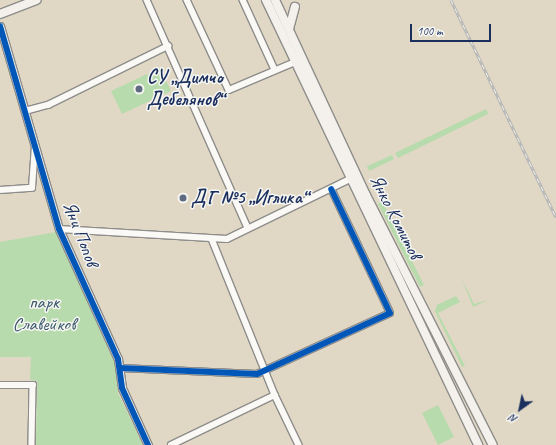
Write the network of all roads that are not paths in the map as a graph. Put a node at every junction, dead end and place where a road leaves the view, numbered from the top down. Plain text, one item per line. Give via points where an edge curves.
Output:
1 (36, 0) edge
2 (147, 0) edge
3 (187, 0) edge
4 (243, 0) edge
5 (266, 0) edge
6 (275, 0) edge
7 (295, 7) dead end
8 (0, 14) edge
9 (278, 15) junction
10 (0, 26) edge
11 (289, 30) junction
12 (3, 46) edge
13 (168, 46) junction
14 (295, 62) junction
15 (275, 70) junction
16 (26, 111) junction
17 (36, 145) junction
18 (350, 179) junction
19 (331, 189) junction
20 (0, 190) edge
21 (248, 228) junction
22 (59, 229) junction
23 (212, 239) junction
24 (120, 368) junction
25 (267, 371) junction
26 (0, 385) edge
27 (275, 395) junction
28 (32, 445) edge
29 (148, 445) edge
30 (171, 445) edge
31 (299, 445) edge
32 (478, 445) edge
33 (493, 445) edge

1 - 8 main road
2 - 13 street
3 - 15 street via 229,90
4 - 15 street
5 - 9 main road, Янко Комитов
6 - 9 main road, Янко Комитов
7 - 11 main road
9 - 11 main road, Янко Комитов
9 - 14 main road, Янко Комитов
10 - 12 street, Яни Попов
11 - 33 main road, Янко Комитов via 366,195
12 - 16 street, Яни Попов
13 - 16 street via 48,105
13 - 21 street
14 - 15 street
14 - 18 main road, Янко Комитов
16 - 17 street, Яни Попов
17 - 20 street via 32,188
17 - 22 street, Яни Попов
18 - 19 street
18 - 32 main road, Янко Комитов
19 - 21 street
19 - 25 street via 390,313
21 - 23 street via 227,239
22 - 23 street
22 - 24 street, Яни Попов
23 - 25 street
24 - 25 street via 239,374
24 - 29 street, Яни Попов via 122,388
25 - 27 street
26 - 28 street via 33,385
27 - 30 street
27 - 31 street

